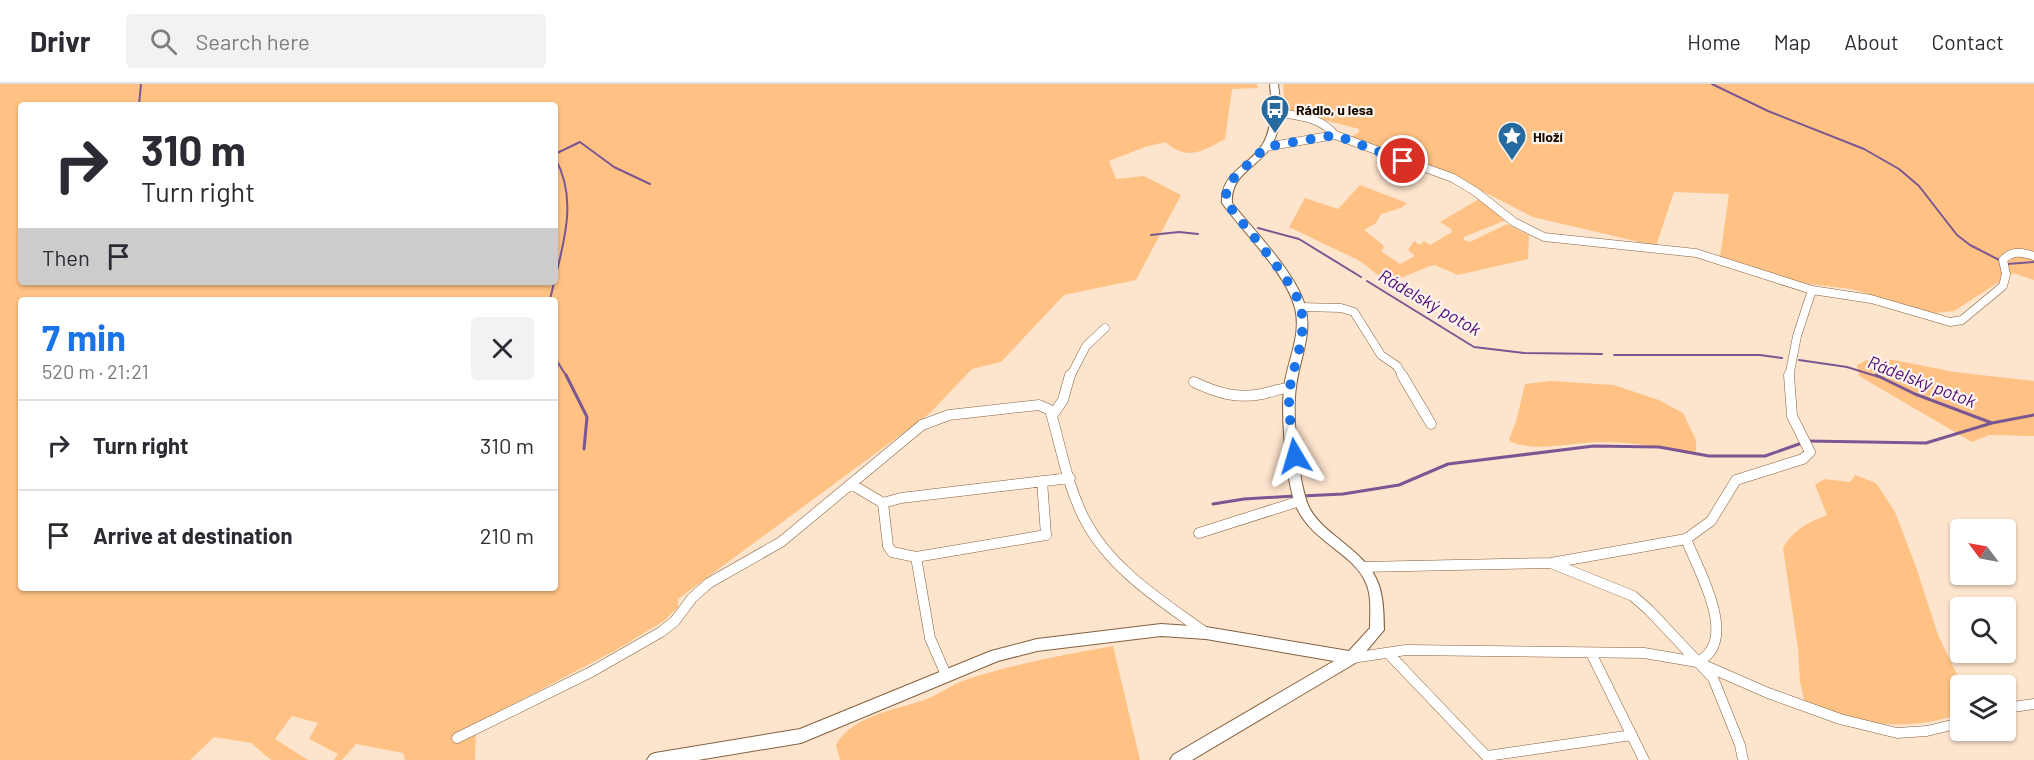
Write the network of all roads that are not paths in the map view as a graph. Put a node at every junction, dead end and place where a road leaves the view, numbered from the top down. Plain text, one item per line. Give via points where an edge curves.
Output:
1 (1274, 84) edge
2 (1274, 112) junction
3 (1335, 135) junction
4 (1266, 147) junction
5 (2034, 256) edge
6 (1812, 290) junction
7 (1300, 307) junction
8 (1105, 328) dead end
9 (1194, 382) dead end
10 (1290, 388) junction
11 (1052, 416) junction
12 (1431, 424) dead end
13 (1070, 478) junction
14 (1042, 481) junction
15 (851, 484) junction
16 (1300, 501) junction
17 (884, 503) junction
18 (1199, 533) dead end
19 (1686, 539) junction
20 (916, 557) junction
21 (1551, 563) junction
22 (1362, 567) junction
23 (1206, 633) junction
24 (1591, 652) junction
25 (1388, 653) junction
26 (1352, 658) junction
27 (1697, 663) junction
28 (946, 675) junction
29 (2034, 704) edge
30 (2016, 707) edge
31 (1950, 725) edge
32 (1632, 735) junction
33 (457, 738) dead end
34 (1488, 758) edge
35 (655, 760) edge
36 (1178, 760) edge
37 (1644, 760) edge
38 (1743, 760) edge

1 - 2 street
2 - 3 street via 1319,122
2 - 4 street
3 - 4 street
3 - 6 street via 1452,178 1514,222 1544,237 1696,253
4 - 7 street via 1234,178 1225,197 1283,276
5 - 6 street via 2015,252 2005,256 2003,286 1958,322 1871,299
6 - 19 street via 1790,362 1792,416 1810,452 1803,459 1736,480 1706,528
7 - 10 street via 1303,330
7 - 12 street via 1354,312 1381,355 1397,366
8 - 11 street via 1085,347 1060,408
9 - 10 street via 1227,398
10 - 16 street
11 - 13 street
11 - 15 street via 1050,410 1039,405 936,418 922,425
13 - 14 street
13 - 23 street via 1084,520 1104,550
14 - 17 street
14 - 20 street via 1046,535
15 - 17 street
15 - 33 street via 782,542 709,583 661,632 591,672
16 - 18 street
16 - 22 street via 1315,528
17 - 20 street via 888,546 892,552
19 - 21 street
19 - 27 street via 1718,627 1713,650
20 - 28 street via 930,638
21 - 22 street
21 - 27 street via 1633,596
22 - 26 street via 1371,579 1377,602 1377,630
23 - 26 street
23 - 28 street via 1161,630 1036,645 996,655
24 - 25 street
24 - 27 street via 1655,654
24 - 32 street
25 - 26 street
25 - 34 street
26 - 36 street
27 - 31 street via 1840,719 1897,733
27 - 38 street via 1713,678
28 - 35 street via 801,736
29 - 30 street
32 - 34 street
32 - 37 street

